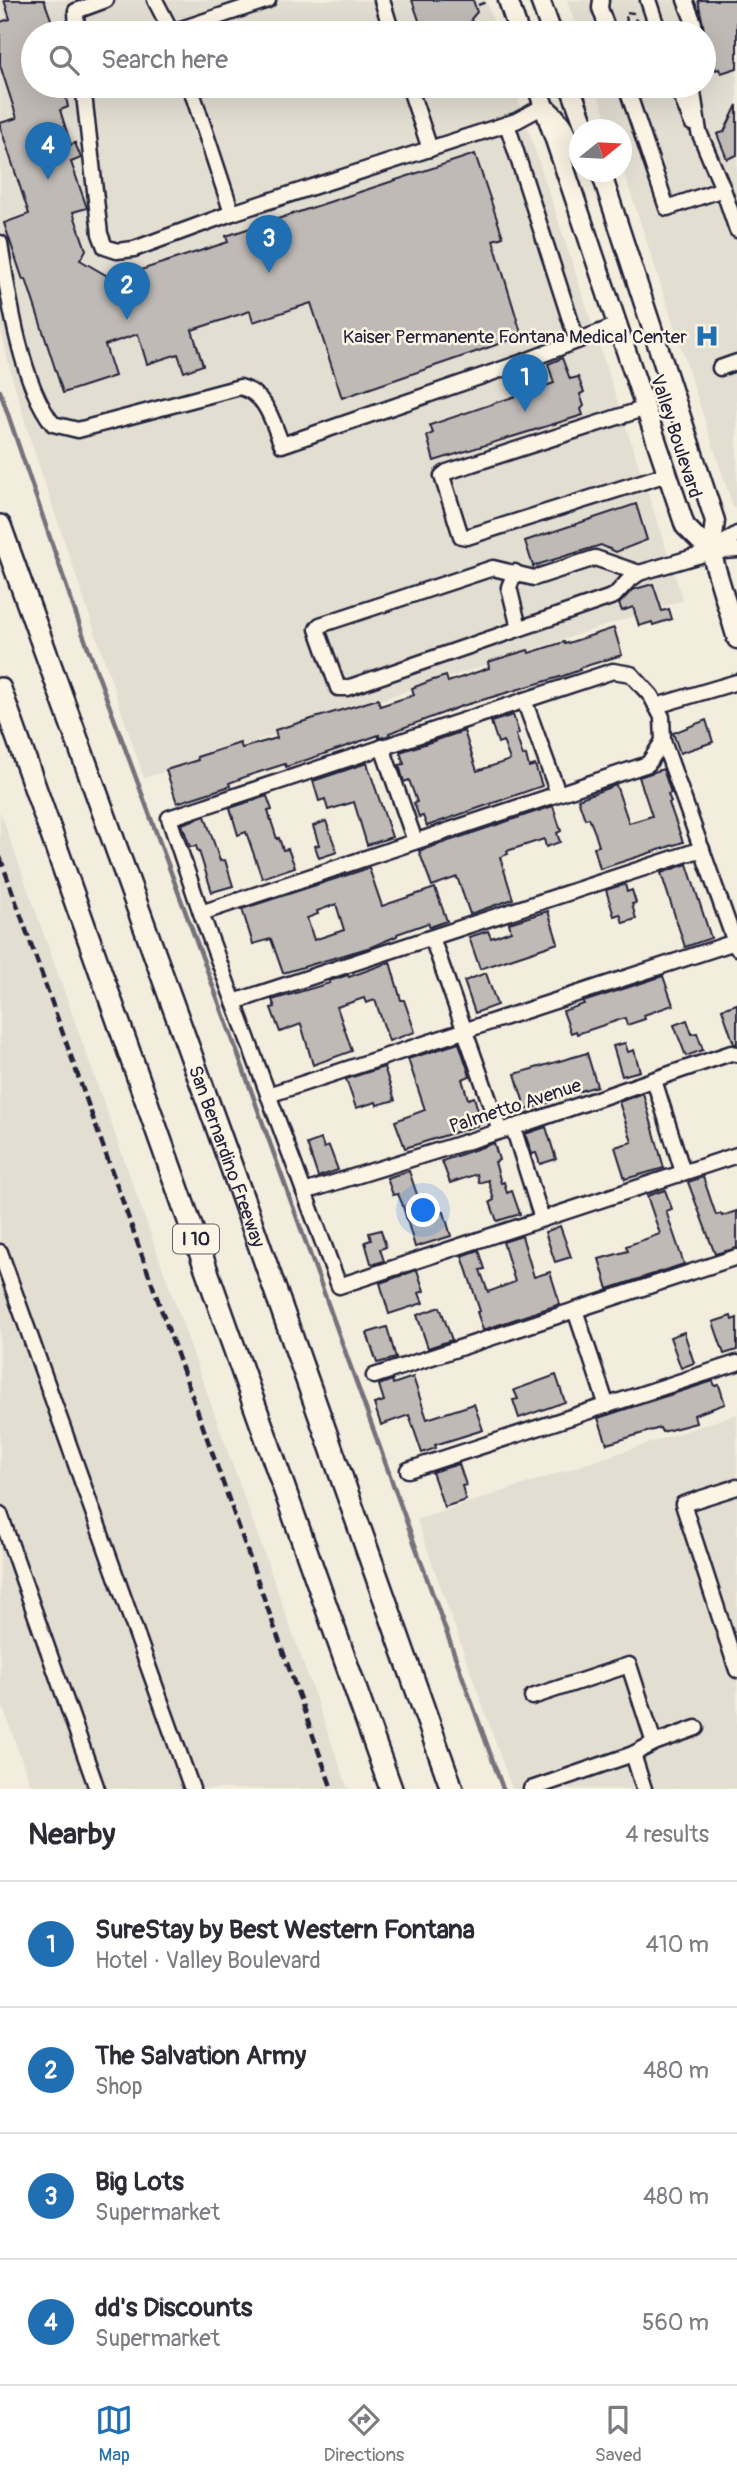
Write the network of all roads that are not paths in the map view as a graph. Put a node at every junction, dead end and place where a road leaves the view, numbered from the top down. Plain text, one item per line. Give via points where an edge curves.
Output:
1 (106, 0) edge
2 (155, 0) edge
3 (268, 0) edge
4 (382, 0) edge
5 (508, 0) edge
6 (540, 0) edge
7 (601, 0) edge
8 (648, 0) edge
9 (685, 0) edge
10 (77, 21) edge
11 (166, 21) edge
12 (207, 21) edge
13 (389, 21) edge
14 (515, 21) edge
15 (548, 21) edge
16 (605, 21) edge
17 (655, 21) edge
18 (690, 21) edge
19 (84, 98) edge
20 (194, 98) edge
21 (413, 98) edge
22 (541, 98) edge
23 (574, 98) edge
24 (630, 98) edge
25 (681, 98) edge
26 (694, 98) edge
27 (544, 106) junction
28 (582, 119) edge
29 (508, 124) junction
30 (699, 132) junction
31 (569, 140) edge
32 (430, 149) junction
33 (598, 182) edge
34 (604, 182) edge
35 (723, 189) junction
36 (609, 196) junction
37 (232, 213) junction
38 (737, 230) edge
39 (0, 243) edge
40 (618, 325) junction
41 (577, 341) junction
42 (737, 362) edge
43 (720, 368) dead end
44 (646, 408) junction
45 (667, 474) junction
46 (0, 526) edge
47 (737, 534) edge
48 (737, 550) edge
49 (711, 552) junction
50 (515, 572) junction
51 (639, 573) junction
52 (519, 628) junction
53 (737, 639) edge
54 (737, 682) edge
55 (0, 689) edge
56 (524, 700) junction
57 (0, 703) edge
58 (656, 706) junction
59 (663, 741) junction
60 (382, 747) junction
61 (24, 757) junction
62 (558, 793) junction
63 (415, 841) junction
64 (702, 849) junction
65 (201, 913) junction
66 (432, 938) junction
67 (736, 945) edge
68 (234, 1002) junction
69 (464, 1031) junction
70 (737, 1054) edge
71 (654, 1080) junction
72 (268, 1095) junction
73 (506, 1129) junction
74 (737, 1155) edge
75 (684, 1172) junction
76 (304, 1192) junction
77 (542, 1219) junction
78 (0, 1252) edge
79 (737, 1257) edge
80 (575, 1310) junction
81 (737, 1363) edge
82 (374, 1376) dead end
83 (607, 1406) junction
84 (408, 1470) dead end
85 (737, 1488) edge
86 (0, 1514) edge
87 (737, 1670) edge
88 (532, 1698) dead end
89 (696, 1728) dead end
90 (654, 1743) junction
91 (633, 1754) junction
92 (97, 1789) edge
93 (192, 1789) edge
94 (391, 1789) edge
95 (452, 1789) edge
96 (531, 1789) edge
97 (644, 1789) edge

1 - 10 street via 76,11
2 - 11 street
3 - 12 street
4 - 13 street
5 - 14 main road
6 - 15 main road
7 - 16 street
8 - 17 street
9 - 18 street
19 - 37 street via 105,247 134,249
20 - 37 street
21 - 32 street
22 - 27 main road, Valley Boulevard
23 - 28 main road
24 - 35 street via 667,208
25 - 30 street
26 - 30 street
27 - 29 street
27 - 31 main road via 561,120
27 - 40 main road, Valley Boulevard
29 - 32 street
29 - 41 street
30 - 35 street
32 - 37 street
33 - 36 main road
34 - 36 main road, Valley Boulevard
35 - 38 street
36 - 49 main road, Valley Boulevard via 715,521
39 - 41 street via 14,318 42,410 53,424 78,430 240,387 254,391 265,403 282,445
40 - 41 street
40 - 44 main road, Valley Boulevard
42 - 43 street
44 - 45 main road, Valley Boulevard
44 - 45 street via 447,472 442,476 461,536
45 - 49 main road, Valley Boulevard via 684,526
46 - 95 highway, San Bernardino Freeway
47 - 49 street
48 - 49 street
49 - 51 street
49 - 53 main road, Valley Boulevard
50 - 51 street via 534,578 595,558
50 - 52 street via 509,587
50 - 52 street via 493,568 317,629 338,688 348,688
51 - 52 street via 614,596
54 - 58 street
55 - 61 highway, I 10
56 - 58 street via 613,671 631,674
56 - 60 street
56 - 62 street
57 - 61 highway
58 - 59 street via 662,717
59 - 62 street via 648,764
59 - 64 street
60 - 63 street
60 - 65 street via 169,818
61 - 94 highway, I 10
62 - 63 street
63 - 65 street
64 - 66 street
64 - 67 street
65 - 68 street
66 - 68 street
66 - 69 street
67 - 69 street
68 - 72 street
69 - 72 street
69 - 73 street
70 - 71 street, Palmetto Avenue
71 - 73 street, Palmetto Avenue
71 - 75 street
72 - 76 street
73 - 76 street, Palmetto Avenue
73 - 77 street
74 - 75 street
75 - 77 street
76 - 77 street via 339,1286
78 - 93 street
79 - 80 street
80 - 82 street
80 - 83 street
81 - 83 street
83 - 84 street
85 - 87 street via 683,1504
86 - 92 street
88 - 90 street via 629,1665
89 - 90 street
90 - 91 street
91 - 96 street
91 - 97 street

